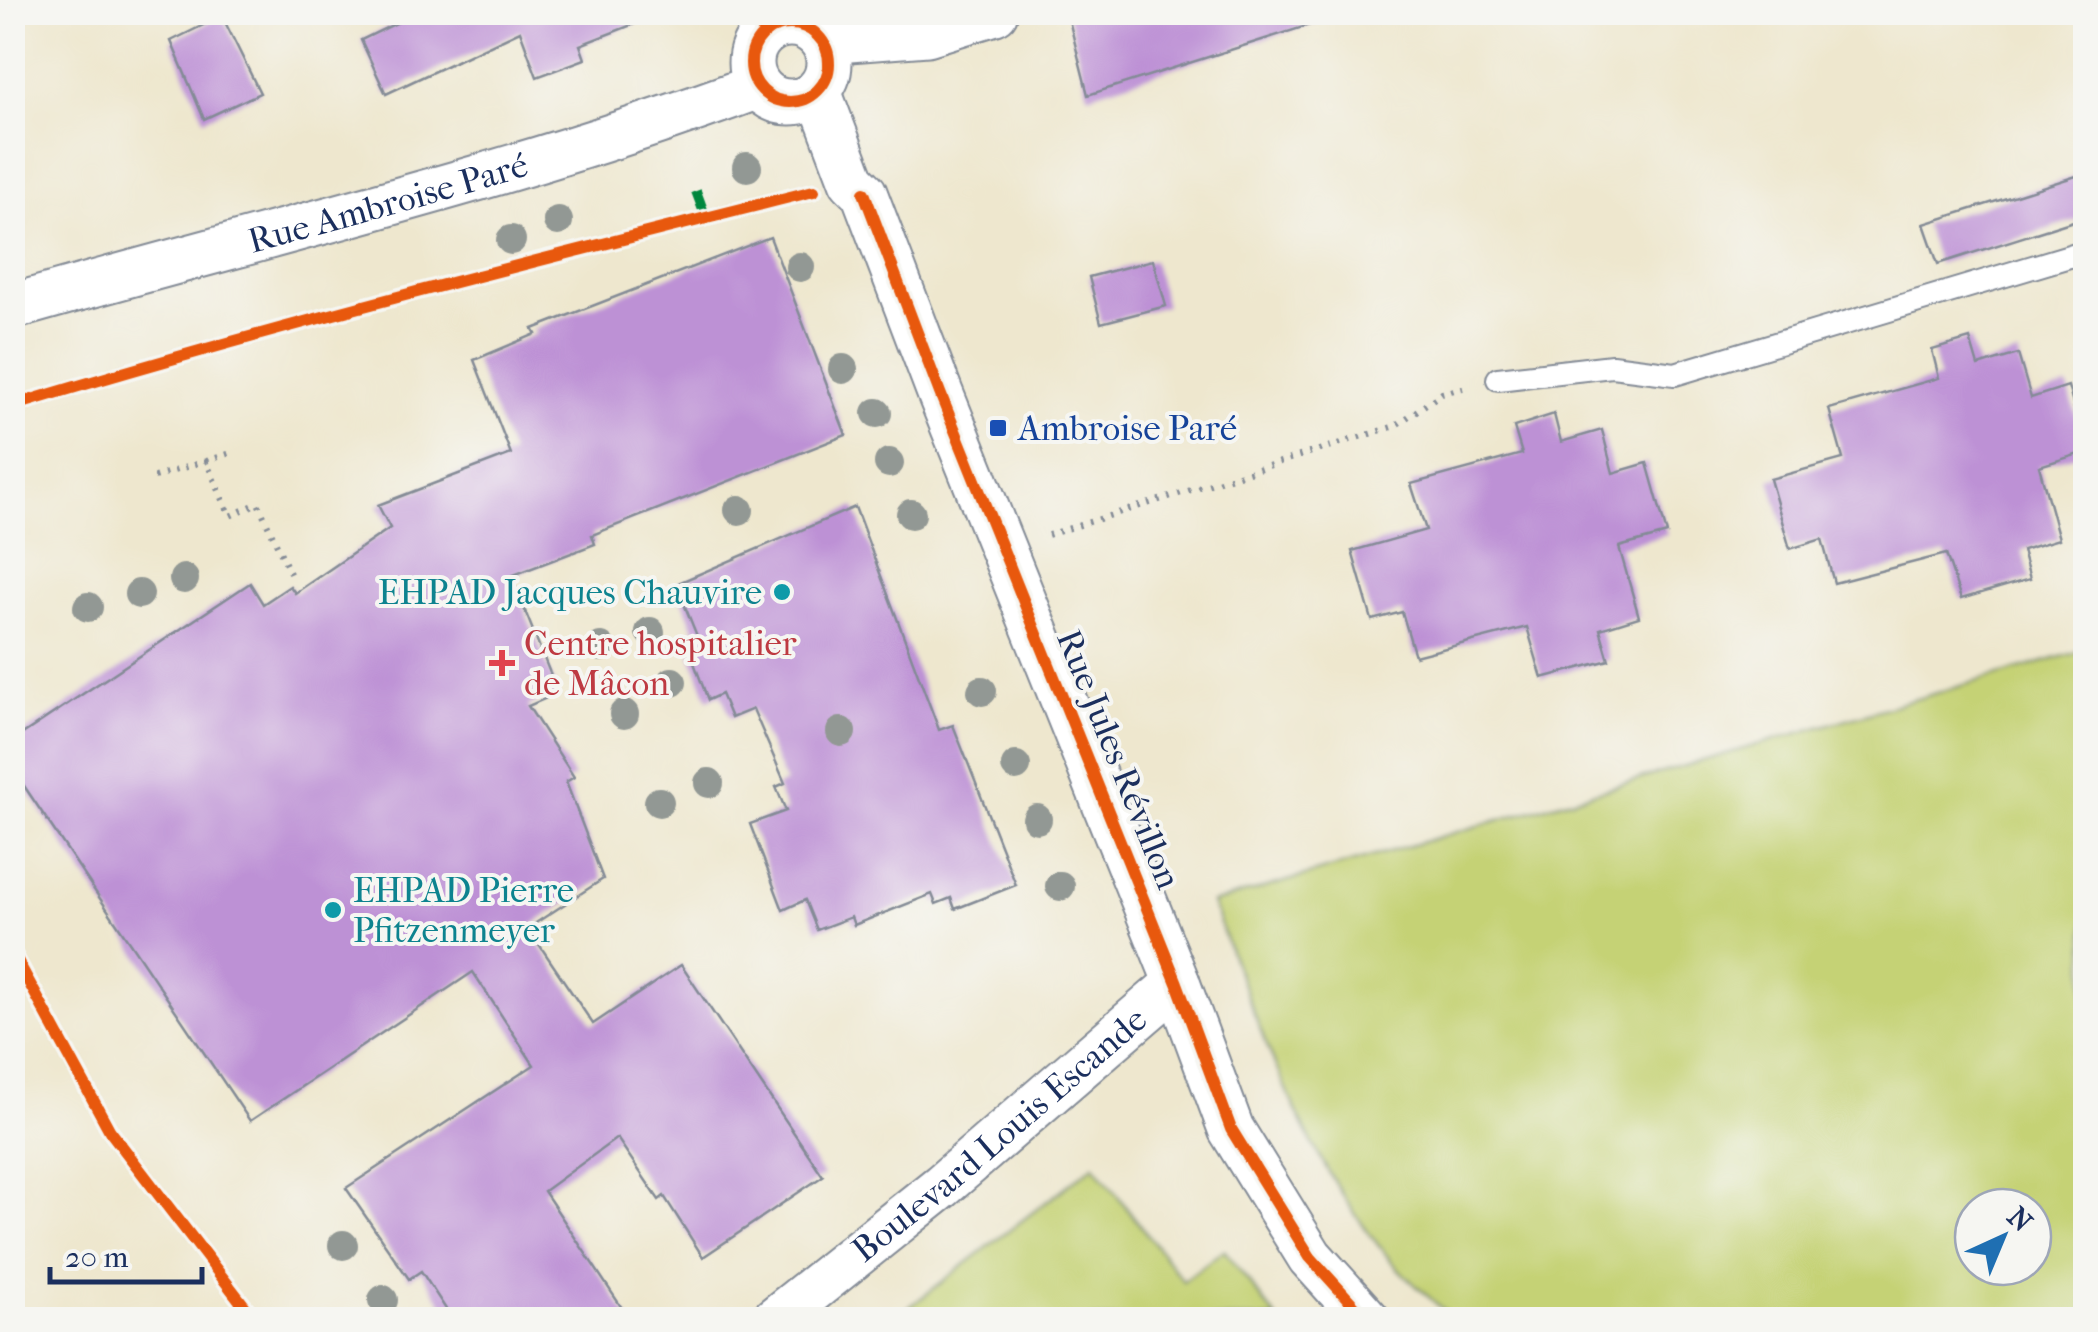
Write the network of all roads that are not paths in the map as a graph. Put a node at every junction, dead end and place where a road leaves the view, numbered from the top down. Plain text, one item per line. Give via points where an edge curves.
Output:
1 (995, 12) edge
2 (762, 22) edge
3 (823, 41) junction
4 (758, 86) junction
5 (818, 92) junction
6 (2086, 250) edge
7 (12, 307) edge
8 (1498, 378) road end
9 (1177, 983) junction
10 (774, 1320) edge
11 (1367, 1320) edge

1 - 3 street via 926,33
2 - 3 street via 793,24
2 - 4 street via 751,62
3 - 5 street via 829,71
4 - 5 street via 788,102
4 - 7 street, Rue Ambroise Paré via 460,183
5 - 9 street, Rue Jules Révillon
6 - 8 lane via 1675,374 1612,366
9 - 10 street, Boulevard Louis Escande via 956,1175
9 - 11 street, Rue Jules Révillon via 1231,1129 1310,1256

